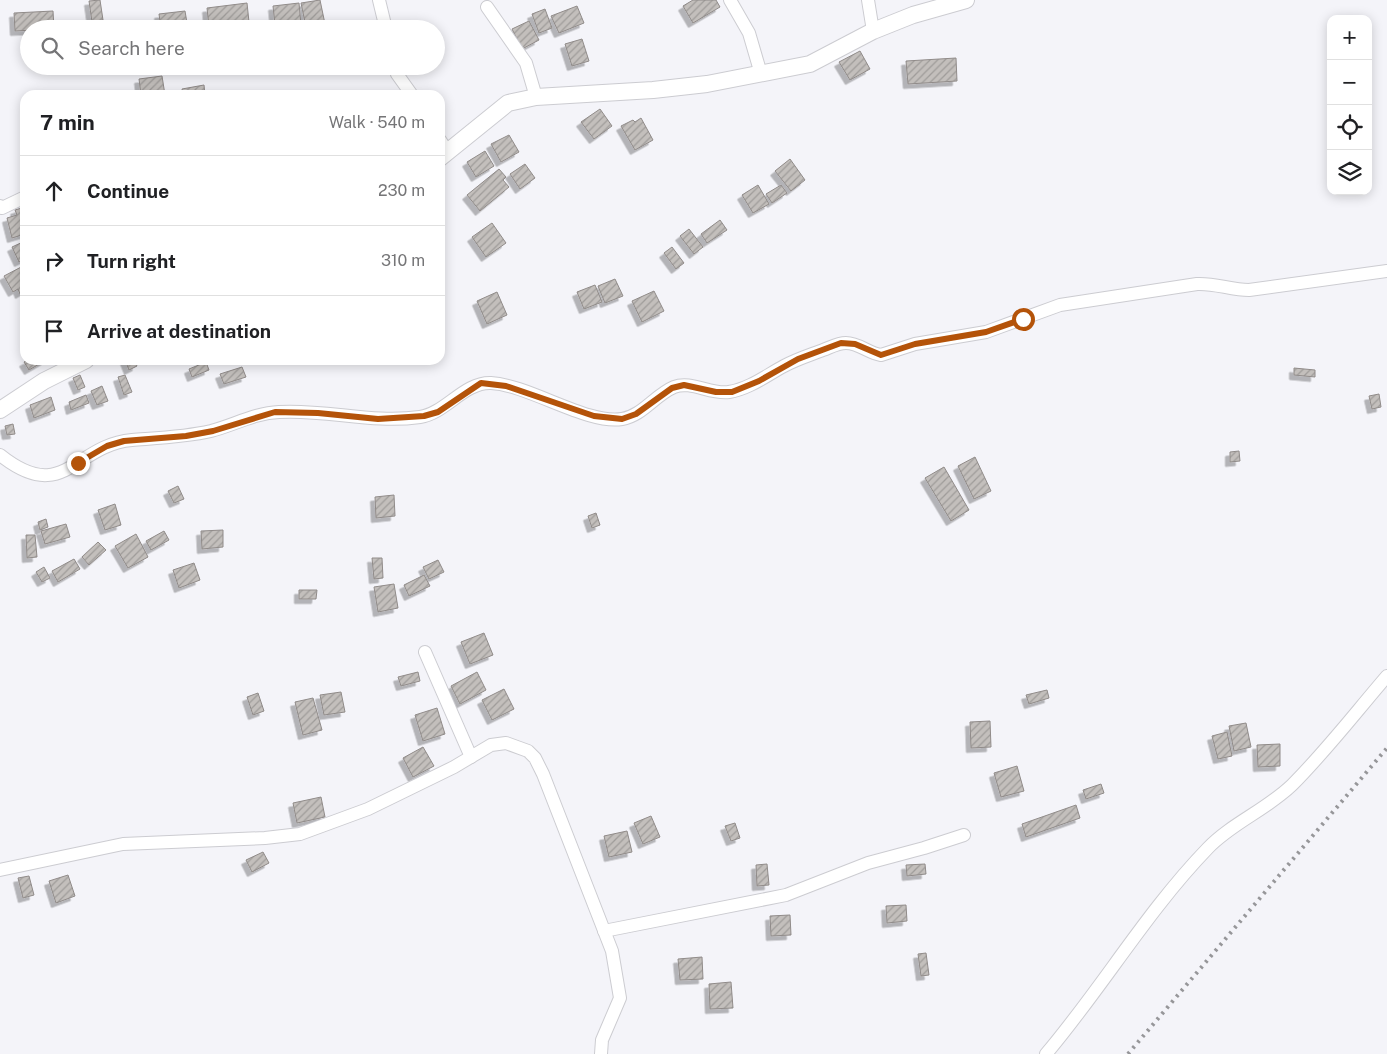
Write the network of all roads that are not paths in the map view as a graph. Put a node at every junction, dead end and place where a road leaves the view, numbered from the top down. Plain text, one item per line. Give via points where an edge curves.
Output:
1 (379, 0) edge
2 (730, 0) edge
3 (868, 0) edge
4 (966, 0) edge
5 (488, 7) dead end
6 (384, 20) edge
7 (873, 31) junction
8 (761, 74) junction
9 (398, 75) edge
10 (408, 90) edge
11 (536, 97) junction
12 (445, 148) edge
13 (20, 199) edge
14 (1, 208) edge
15 (1387, 271) edge
16 (76, 365) edge
17 (0, 410) edge
18 (0, 455) edge
19 (425, 652) dead end
20 (1387, 676) edge
21 (471, 757) junction
22 (964, 835) dead end
23 (0, 870) edge
24 (604, 931) junction
25 (602, 1054) edge
26 (1046, 1054) edge

1 - 6 street
2 - 8 street via 749,34
3 - 7 street
4 - 7 street via 913,15
5 - 11 street via 526,63
7 - 8 street via 810,64
8 - 11 street via 652,90
9 - 10 street
11 - 12 street via 508,103
13 - 14 street
15 - 18 street via 1249,290 1196,284 1060,305 986,332 915,344 881,355 855,344 841,343 798,359 732,392 684,385 672,388 636,414 622,419 594,416 506,386 481,383 438,412 424,416 378,419 275,412 204,432 124,441 107,446 63,473 51,476 31,473
16 - 17 street via 44,381
19 - 21 street
20 - 26 street via 1292,784 1207,849 1155,911
21 - 23 street via 368,809 300,834 123,844
21 - 24 street via 491,745 506,743 528,751 535,758
22 - 24 street via 868,863 786,894
24 - 25 street via 612,952 620,998 602,1040

